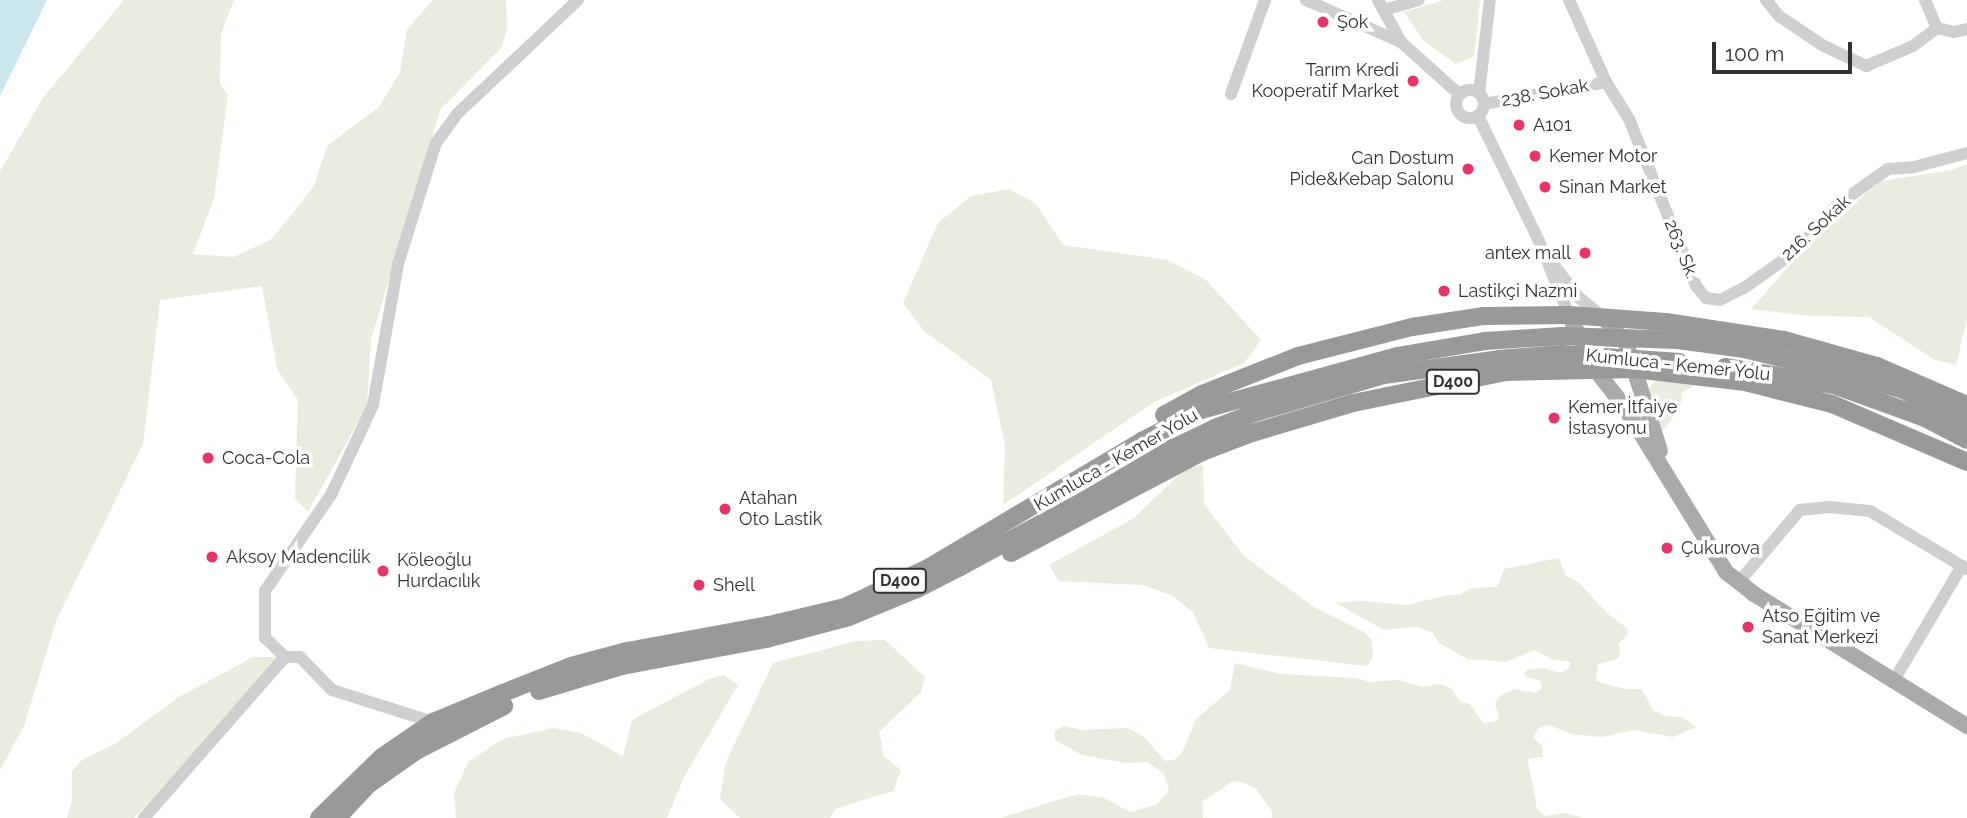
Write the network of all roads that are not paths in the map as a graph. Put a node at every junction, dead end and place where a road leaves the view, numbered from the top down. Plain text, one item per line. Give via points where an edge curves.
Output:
1 (578, 0) edge
2 (1265, 0) edge
3 (1306, 0) edge
4 (1419, 0) edge
5 (1490, 0) edge
6 (1569, 0) edge
7 (1766, 0) edge
8 (1925, 0) edge
9 (1381, 5) edge
10 (1937, 28) junction
11 (1967, 29) edge
12 (1401, 42) junction
13 (1606, 82) junction
14 (1231, 94) dead end
15 (1460, 95) junction
16 (1481, 99) junction
17 (1478, 116) junction
18 (1967, 153) edge
19 (1539, 241) junction
20 (1747, 286) joint
21 (1569, 315) junction
22 (1603, 317) junction
23 (1594, 368) junction
24 (1634, 369) junction
25 (1967, 405) edge
26 (1967, 421) edge
27 (1967, 440) edge
28 (1967, 462) edge
29 (1681, 502) junction
30 (1004, 525) junction
31 (960, 568) junction
32 (1964, 568) edge
33 (1738, 583) junction
34 (285, 657) junction
35 (1893, 682) junction
36 (433, 722) junction
37 (1967, 726) edge
38 (144, 818) edge
39 (319, 818) edge
40 (337, 818) edge

1 - 34 street via 458,113 436,143 398,264 373,405 332,492 265,591 265,638
2 - 14 street
3 - 12 street
4 - 9 street
5 - 16 street
6 - 13 street, 263. Sk.
7 - 10 street via 1801,31 1866,66 1913,46
8 - 10 street
9 - 12 street
10 - 11 street
12 - 15 street
13 - 16 street, 238. Sokak
13 - 20 street, 263. Sk. via 1629,119 1700,293 1720,300
15 - 16 street via 1472,90
15 - 17 street via 1456,101 1459,114
16 - 17 street
17 - 19 street
18 - 20 street, 216. Sokak via 1878,175 1828,213 1796,251
19 - 21 street
19 - 22 street via 1570,288
21 - 22 highway
21 - 23 main road
21 - 30 highway via 1484,316 1412,327 1298,356 1202,394 1155,420 1041,495
22 - 24 main road via 1626,343
22 - 25 highway via 1784,340 1877,366
23 - 24 highway, Kumluca - Kemer Yolu / D400
23 - 29 main road via 1624,406
23 - 31 highway, Kumluca - Kemer Yolu / D400 via 1506,372 1353,403 1252,433 1181,463 1014,552
24 - 28 highway, Kumluca - Kemer Yolu / D400 via 1745,382 1832,404
24 - 29 main road via 1649,424
26 - 30 highway, Kumluca - Kemer Yolu / D400, bridge via 1927,400 1860,377 1744,349 1678,340 1562,336 1485,341 1397,356 1201,410 1142,440
27 - 31 highway, Kumluca - Kemer Yolu / D400, bridge via 1925,418 1834,385 1785,375 1562,354 1500,359 1384,375 1254,413 1173,448
29 - 33 main road
30 - 36 highway, Kumluca - Kemer Yolu / D400 via 845,607 582,663
31 - 40 highway, Kumluca - Kemer Yolu / D400 via 878,606 810,629 622,666 527,696 424,746 368,785
32 - 33 street via 1870,511 1829,508 1800,510
32 - 35 street
33 - 35 main road
34 - 36 street via 300,657 332,690
34 - 38 street
35 - 37 main road
36 - 39 highway, Kumluca - Kemer Yolu / D400 via 382,757

